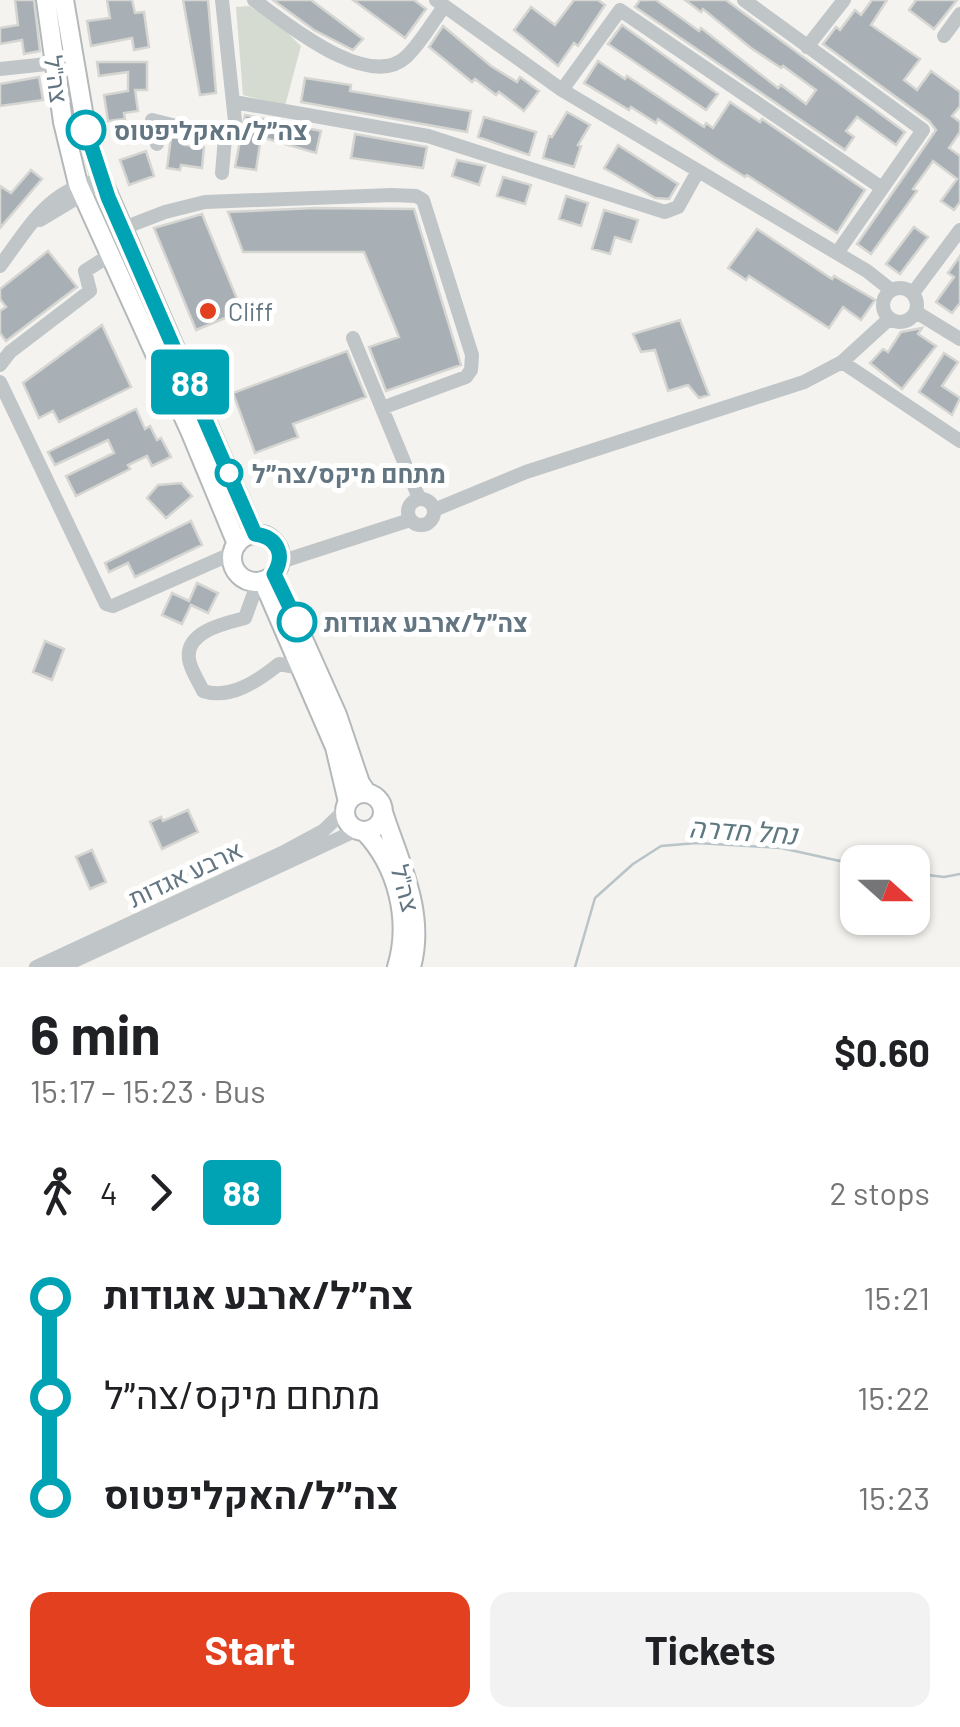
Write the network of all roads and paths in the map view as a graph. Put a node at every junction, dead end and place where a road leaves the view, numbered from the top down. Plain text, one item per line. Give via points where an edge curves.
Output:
1 (46, 0) edge
2 (64, 0) edge
3 (222, 0) edge
4 (254, 0) edge
5 (744, 0) edge
6 (844, 0) edge
7 (440, 3) edge
8 (624, 5) edge
9 (960, 14) edge
10 (944, 36) dead end
11 (807, 47) junction
12 (56, 63) junction
13 (0, 70) edge
14 (562, 90) junction
15 (234, 102) junction
16 (225, 138) junction
17 (157, 144) dead end
18 (698, 170) junction
19 (222, 173) dead end
20 (102, 180) junction
21 (882, 188) junction
22 (81, 190) junction
23 (121, 229) junction
24 (960, 230) edge
25 (955, 248) edge
26 (838, 253) junction
27 (110, 255) junction
28 (0, 266) edge
29 (891, 290) junction
30 (913, 293) junction
31 (916, 312) junction
32 (889, 319) junction
33 (353, 338) dead end
34 (960, 340) edge
35 (842, 362) junction
36 (0, 365) edge
37 (0, 382) edge
38 (382, 408) junction
39 (960, 442) edge
40 (419, 498) junction
41 (434, 510) junction
42 (410, 520) junction
43 (255, 534) junction
44 (234, 552) junction
45 (269, 575) junction
46 (301, 668) junction
47 (367, 793) junction
48 (346, 806) junction
49 (383, 812) junction
50 (360, 830) junction
51 (36, 967) edge
52 (61, 967) edge
53 (398, 967) edge
54 (411, 967) edge

1 - 12 main road, צה"ל
2 - 20 main road, צה"ל via 86,130
3 - 15 street
4 - 7 street via 327,50 382,66 406,57
5 - 11 street
6 - 11 street
7 - 14 street
8 - 14 street
8 - 21 street
9 - 10 street
11 - 21 street via 923,130
12 - 13 street
12 - 22 main road, צה"ל
14 - 18 street
15 - 16 street via 235,121
15 - 18 street via 428,136 665,212 678,208
16 - 17 street via 152,120
16 - 19 street
18 - 26 street
20 - 22 street
20 - 23 main road, צה"ל
21 - 26 street
22 - 27 main road, צה"ל
22 - 28 street via 57,196
23 - 38 street via 205,202 392,195 422,200 471,370
23 - 43 main road, צה"ל
24 - 25 street
25 - 30 street
26 - 29 street
27 - 36 street via 85,271 90,291
27 - 44 main road, צה"ל
29 - 30 street
29 - 32 street via 882,304
30 - 31 street
31 - 32 street via 904,322
31 - 34 street
32 - 35 street
33 - 38 street
35 - 39 street
35 - 41 street via 804,382 526,472
37 - 44 street via 106,604
38 - 40 street
40 - 41 street
40 - 42 street via 408,507
41 - 42 street via 426,524
42 - 45 street
43 - 44 main road via 244,536
43 - 45 main road via 274,541
44 - 45 main road via 240,576
45 - 46 main road
45 - 46 street via 246,618 197,638 189,659 202,691 224,694 279,664
45 - 47 main road
46 - 48 main road via 340,760
47 - 48 main road
47 - 49 main road
48 - 50 main road via 349,824
48 - 51 street, ארבע אגדות via 323,830 286,851
49 - 50 main road via 380,823
49 - 54 main road, צה"ל via 412,894
50 - 52 street, ארבע אגדות
50 - 53 main road, צה"ל via 383,855 401,901

